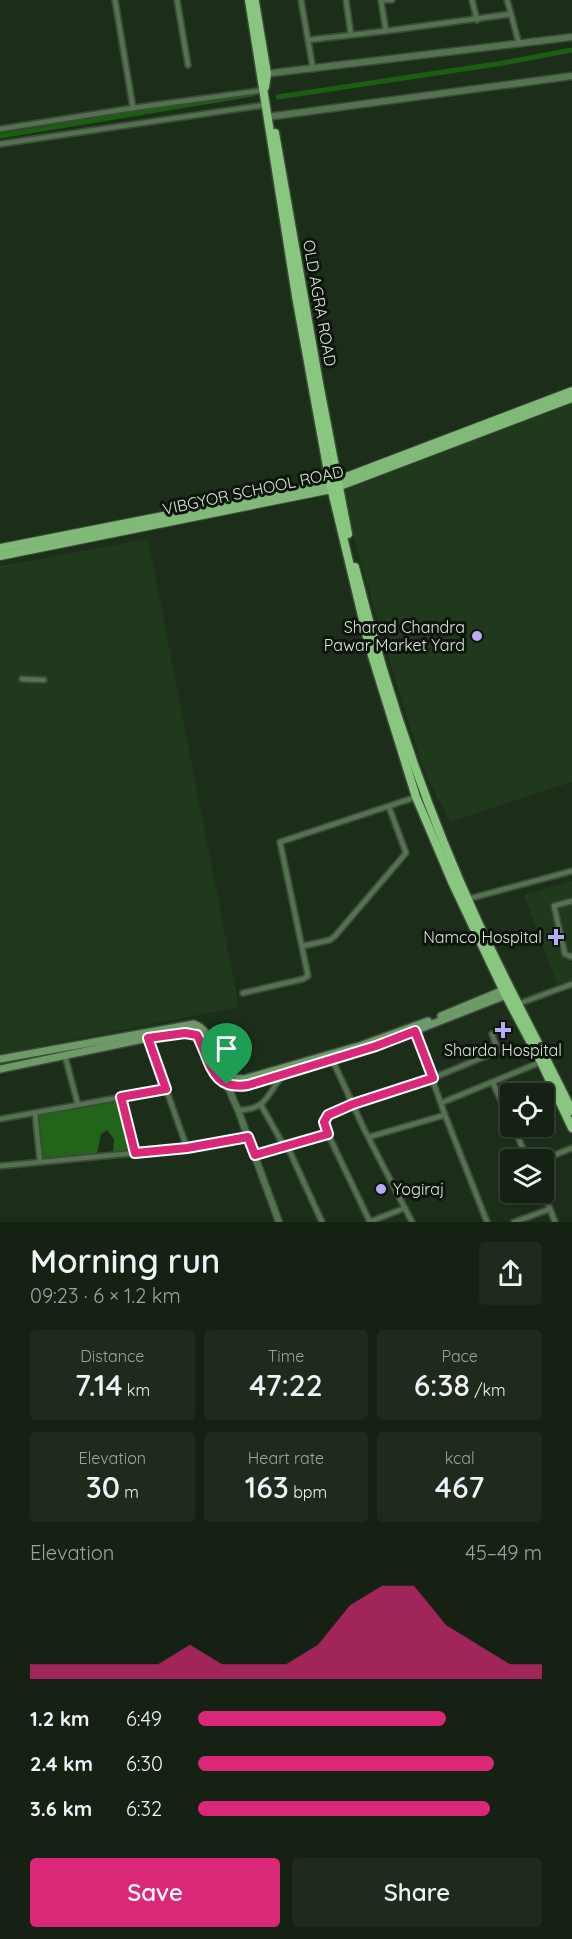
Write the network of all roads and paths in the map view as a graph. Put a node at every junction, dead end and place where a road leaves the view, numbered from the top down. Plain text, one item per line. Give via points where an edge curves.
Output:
1 (115, 0) edge
2 (177, 0) edge
3 (249, 0) edge
4 (255, 0) edge
5 (301, 0) edge
6 (346, 0) edge
7 (392, 0) edge
8 (472, 0) edge
9 (507, 0) edge
10 (381, 1) edge
11 (511, 14) junction
12 (477, 20) junction
13 (386, 31) junction
14 (351, 35) junction
15 (572, 37) edge
16 (308, 40) junction
17 (519, 44) junction
18 (188, 65) dead end
19 (313, 69) junction
20 (264, 74) junction
21 (572, 76) edge
22 (265, 90) junction
23 (265, 105) junction
24 (133, 108) junction
25 (270, 117) junction
26 (0, 129) edge
27 (0, 144) edge
28 (572, 392) edge
29 (572, 398) edge
30 (542, 406) junction
31 (334, 485) junction
32 (0, 548) edge
33 (0, 555) edge
34 (22, 679) dead end
35 (44, 680) dead end
36 (416, 797) junction
37 (388, 807) junction
38 (572, 872) edge
39 (468, 899) junction
40 (572, 901) edge
41 (303, 946) junction
42 (572, 957) edge
43 (572, 984) edge
44 (507, 992) junction
45 (243, 993) dead end
46 (515, 1006) junction
47 (415, 1031) junction
48 (492, 1034) dead end
49 (148, 1038) junction
50 (532, 1039) junction
51 (65, 1056) junction
52 (0, 1059) edge
53 (332, 1059) junction
54 (541, 1062) junction
55 (0, 1069) edge
56 (284, 1073) junction
57 (228, 1076) junction
58 (433, 1078) junction
59 (493, 1083) junction
60 (227, 1085) junction
61 (166, 1089) junction
62 (121, 1097) junction
63 (500, 1098) edge
64 (441, 1103) junction
65 (353, 1104) junction
66 (78, 1105) junction
67 (261, 1105) junction
68 (238, 1110) junction
69 (572, 1111) edge
70 (35, 1113) junction
71 (445, 1114) junction
72 (0, 1119) edge
73 (572, 1128) edge
74 (328, 1134) junction
75 (248, 1137) junction
76 (369, 1137) junction
77 (284, 1146) junction
78 (187, 1148) junction
79 (572, 1148) edge
80 (135, 1153) junction
81 (255, 1155) junction
82 (554, 1155) edge
83 (40, 1162) junction
84 (0, 1166) edge
85 (548, 1203) edge
86 (405, 1208) junction
87 (550, 1209) junction
88 (279, 1222) edge
89 (322, 1222) edge
90 (369, 1222) edge
91 (412, 1222) edge
92 (487, 1222) edge
93 (514, 1222) edge
94 (555, 1222) edge

1 - 24 street
2 - 18 street
3 - 20 highway
4 - 20 highway
5 - 16 street
6 - 14 street
7 - 10 street
8 - 12 street
9 - 11 street
10 - 13 street
11 - 12 street
11 - 17 street
12 - 13 street
13 - 14 street
14 - 16 street
15 - 17 street
16 - 19 street
17 - 19 street
19 - 20 street
20 - 22 highway
21 - 25 street
22 - 23 highway
22 - 24 street
23 - 25 highway
23 - 27 street
24 - 26 street
25 - 31 highway via 296,296
28 - 30 main road, VIBGYOR SCHOOL ROAD
29 - 30 main road, VIBGYOR SCHOOL ROAD
30 - 31 main road, VIBGYOR SCHOOL ROAD
31 - 32 main road, VIBGYOR SCHOOL ROAD
31 - 33 main road, VIBGYOR SCHOOL ROAD
31 - 36 highway via 370,649
31 - 39 highway via 343,507 376,646 411,756
34 - 35 street
36 - 37 street
36 - 44 highway via 466,914
37 - 41 street via 406,853 335,936
37 - 41 street via 280,842
38 - 39 street
39 - 44 highway
40 - 42 street via 554,906 565,954
41 - 45 street via 308,976
43 - 46 street
44 - 46 highway
44 - 47 main road
44 - 57 main road via 362,1045 244,1079
46 - 50 highway
47 - 53 main road
47 - 58 street
48 - 58 street via 498,1051
49 - 51 main road
49 - 60 main road via 197,1035 216,1076
49 - 61 street
50 - 54 highway
50 - 69 highway
51 - 55 main road
51 - 66 street
52 - 57 main road via 194,1024 205,1031
53 - 56 main road
53 - 65 street
54 - 59 street
54 - 73 highway
56 - 60 main road via 248,1085
56 - 67 street
57 - 60 street
58 - 64 street
58 - 65 street
59 - 63 street
59 - 64 street
60 - 68 street
61 - 62 street
61 - 78 street
62 - 66 street
62 - 80 street
64 - 71 street
65 - 74 street via 328,1115 324,1122
65 - 76 street
66 - 70 street
67 - 68 street
67 - 77 street
68 - 75 street
70 - 72 street
70 - 83 street
71 - 76 street
71 - 92 street
74 - 77 street
74 - 90 street
75 - 78 street
75 - 81 street
76 - 86 street
77 - 81 street
77 - 89 street
78 - 80 street
79 - 82 street
80 - 83 street
81 - 88 street
83 - 84 street
85 - 87 street
86 - 90 street
86 - 91 street
87 - 93 street
87 - 94 street

